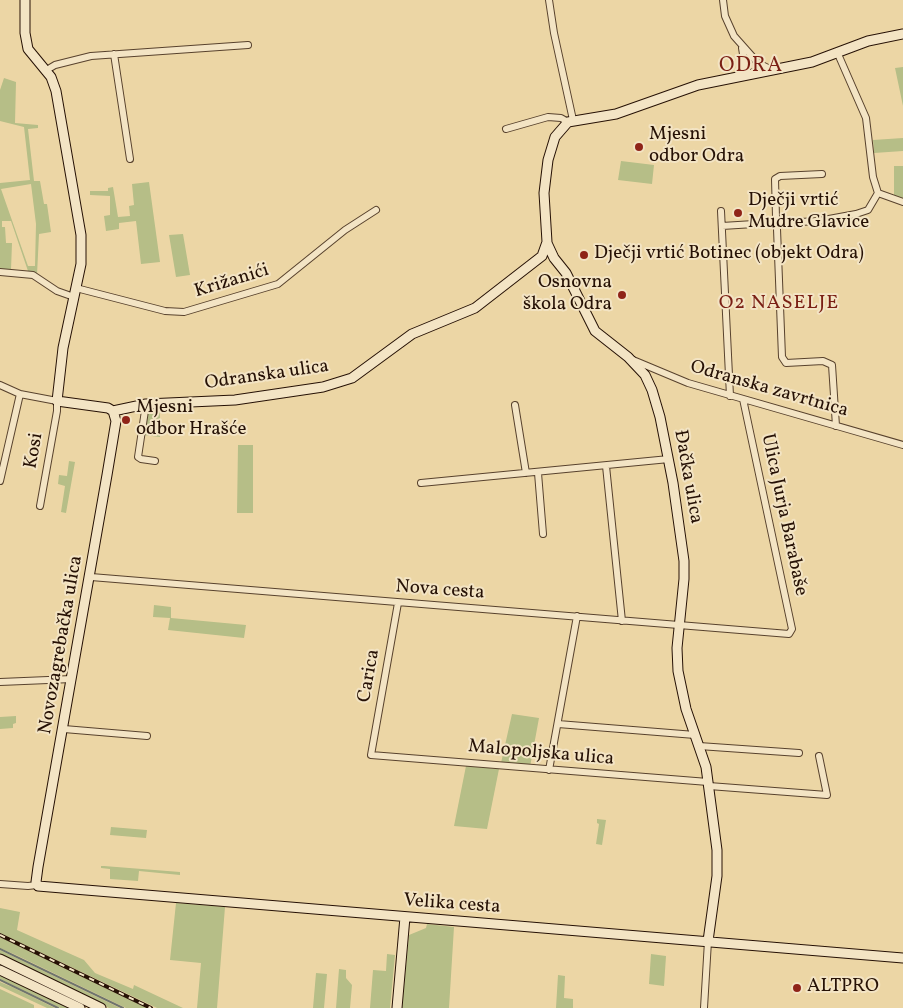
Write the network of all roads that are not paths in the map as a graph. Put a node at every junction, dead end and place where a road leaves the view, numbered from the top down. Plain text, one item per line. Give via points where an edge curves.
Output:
1 (25, 0) edge
2 (549, 0) edge
3 (723, 0) edge
4 (903, 34) edge
5 (740, 44) junction
6 (248, 45) dead end
7 (114, 54) junction
8 (838, 54) junction
9 (770, 69) junction
10 (45, 71) junction
11 (742, 74) junction
12 (570, 121) junction
13 (506, 128) dead end
14 (130, 159) dead end
15 (822, 174) dead end
16 (878, 194) junction
17 (903, 202) edge
18 (376, 210) dead end
19 (721, 211) dead end
20 (776, 217) junction
21 (770, 223) junction
22 (782, 223) junction
23 (722, 226) junction
24 (777, 229) junction
25 (547, 242) junction
26 (554, 258) junction
27 (540, 259) junction
28 (0, 272) edge
29 (75, 293) junction
30 (628, 357) junction
31 (654, 369) junction
32 (647, 379) junction
33 (0, 385) edge
34 (20, 394) junction
35 (730, 396) junction
36 (743, 399) junction
37 (57, 401) junction
38 (146, 404) junction
39 (515, 405) dead end
40 (113, 411) junction
41 (836, 426) junction
42 (903, 445) edge
43 (669, 459) junction
44 (154, 461) dead end
45 (606, 466) junction
46 (526, 473) junction
47 (538, 473) junction
48 (0, 481) edge
49 (421, 482) dead end
50 (40, 506) dead end
51 (543, 534) dead end
52 (91, 577) junction
53 (398, 603) junction
54 (577, 616) junction
55 (622, 621) junction
56 (679, 626) junction
57 (787, 634) joint
58 (72, 679) junction
59 (0, 682) edge
60 (558, 724) junction
61 (64, 729) junction
62 (695, 735) junction
63 (147, 736) dead end
64 (700, 746) junction
65 (799, 753) dead end
66 (371, 755) joint
67 (819, 756) dead end
68 (549, 770) junction
69 (709, 784) junction
70 (0, 884) edge
71 (37, 885) junction
72 (405, 917) junction
73 (708, 941) junction
74 (903, 958) edge
75 (0, 959) edge
76 (0, 970) edge
77 (80, 1008) edge
78 (101, 1008) edge
79 (397, 1008) edge
80 (704, 1008) edge

1 - 10 main road via 26,44 32,57
2 - 12 street
3 - 5 street via 727,22
4 - 8 main road via 868,41
5 - 9 street via 758,63
5 - 11 street via 744,60
6 - 7 street
7 - 10 street via 82,58
7 - 14 street
8 - 9 main road
8 - 16 street via 866,118
9 - 11 main road
10 - 29 main road via 56,91 80,227 82,264
11 - 12 main road via 698,85 616,114
12 - 13 street via 548,117
12 - 25 main road via 555,137 546,173
15 - 20 street via 775,179
16 - 17 street
16 - 22 street via 868,210 818,221
18 - 29 street, Križanići via 344,230 278,284 184,312
19 - 23 street
20 - 21 street
20 - 22 street
21 - 23 street
21 - 24 street
22 - 24 street
23 - 35 street
24 - 41 street via 782,357 786,363 823,361 832,365
25 - 26 main road, Đačka ulica
25 - 27 main road
26 - 27 main road
26 - 30 main road, Đačka ulica via 566,273 595,332
27 - 38 main road, Odranska ulica via 475,308 412,334 367,369 344,381 235,400
28 - 29 street, Križanići via 32,275 57,291
29 - 37 main road via 63,348
30 - 31 street, Odranska zavrtnica
30 - 32 main road, Đačka ulica
31 - 32 street via 649,371
31 - 35 street, Odranska zavrtnica
32 - 43 main road, Đačka ulica via 657,404
33 - 34 street
34 - 37 street
34 - 48 street
35 - 36 street, Odranska zavrtnica
36 - 41 street, Odranska zavrtnica
36 - 57 street, Ulica Jurja Barabaše via 792,629 792,633
37 - 40 main road
37 - 50 street, Kosi
38 - 40 main road, Odranska ulica
38 - 44 street via 138,457
39 - 46 street
40 - 52 main road, Novozagrebačka ulica via 116,421
41 - 42 street, Odranska zavrtnica
43 - 45 street
43 - 56 main road, Đačka ulica via 684,561
45 - 47 street
45 - 55 street
46 - 47 street
46 - 49 street
47 - 51 street
52 - 53 street, Nova cesta
52 - 58 main road, Novozagrebačka ulica
53 - 54 street, Nova cesta
53 - 66 street, Carica
54 - 55 street, Nova cesta
54 - 60 street
55 - 56 street, Nova cesta
56 - 57 street, Nova cesta
56 - 62 main road, Đačka ulica via 676,656 679,680
58 - 59 street
58 - 61 main road, Novozagrebačka ulica
60 - 62 street
60 - 68 street
61 - 63 street
61 - 71 main road, Novozagrebačka ulica
62 - 64 main road, Đačka ulica
64 - 65 street
64 - 69 main road, Đačka ulica
66 - 68 street, Malopoljska ulica
67 - 69 street via 827,795
68 - 69 street, Malopoljska ulica
69 - 73 main road, Đačka ulica via 717,867
70 - 71 street, Velika cesta
71 - 72 main road, Velika cesta
72 - 73 main road, Velika cesta
72 - 79 main road
73 - 74 main road, Velika cesta
73 - 80 street
75 - 78 main road
76 - 77 main road

